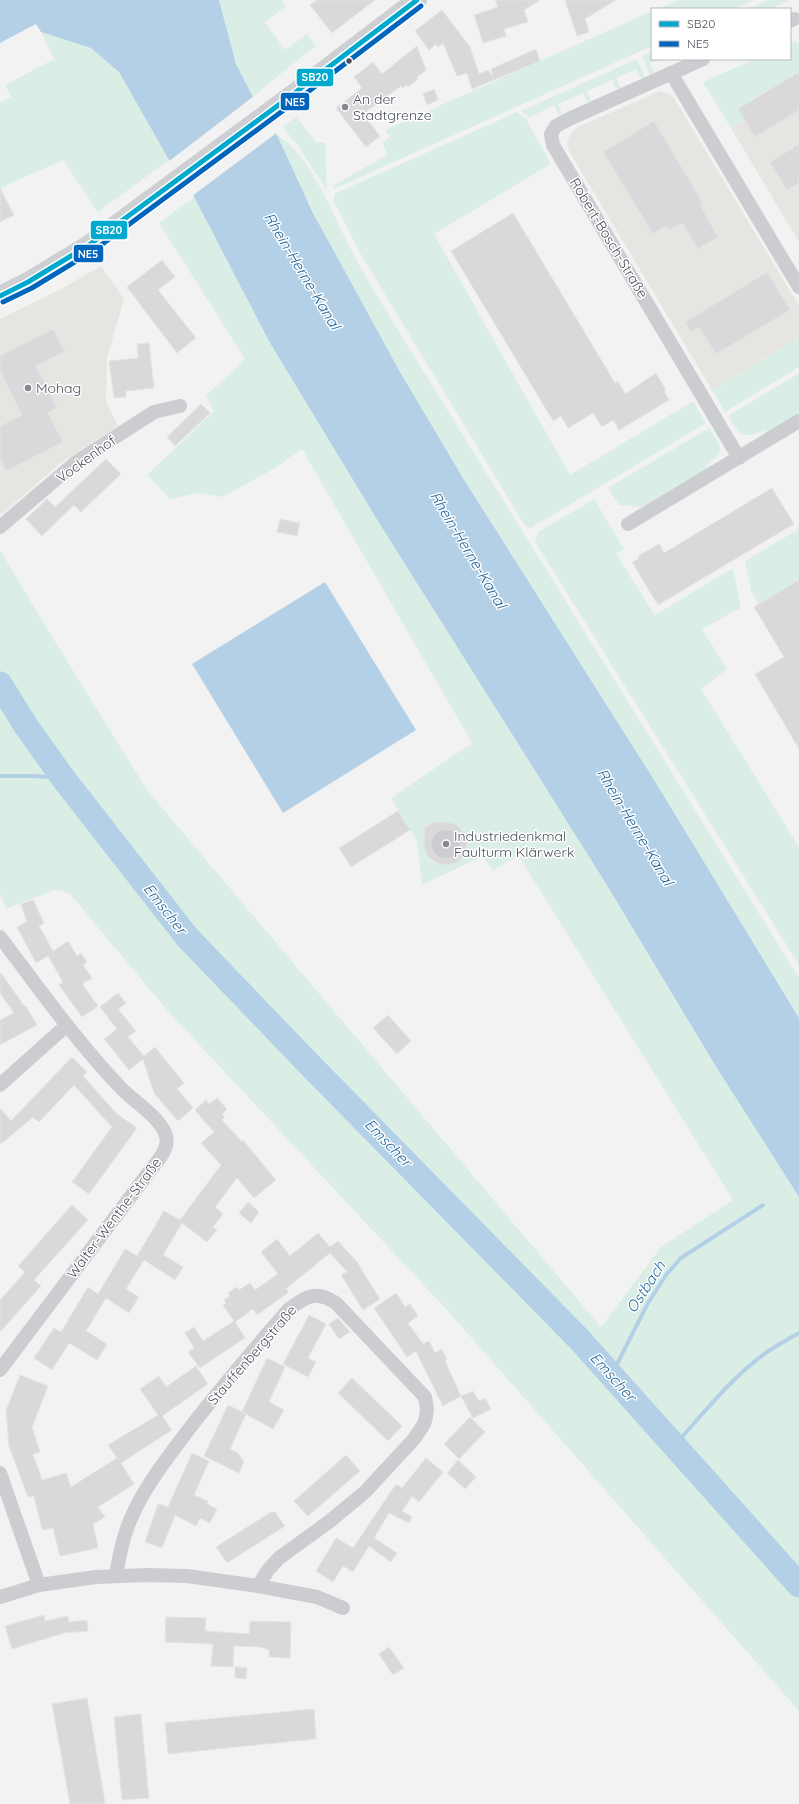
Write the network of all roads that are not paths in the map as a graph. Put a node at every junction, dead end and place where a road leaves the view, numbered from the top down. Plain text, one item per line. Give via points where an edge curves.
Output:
1 (417, 0) edge
2 (701, 60) edge
3 (671, 73) junction
4 (799, 287) edge
5 (0, 296) edge
6 (180, 406) dead end
7 (799, 421) edge
8 (739, 458) junction
9 (628, 524) dead end
10 (0, 527) edge
11 (0, 938) edge
12 (67, 1025) junction
13 (0, 1085) edge
14 (0, 1370) edge
15 (0, 1473) edge
16 (116, 1575) junction
17 (39, 1585) junction
18 (258, 1586) junction
19 (0, 1597) edge
20 (343, 1608) dead end

1 - 5 main road via 89,245
2 - 3 street, Robert-Bosch-Straße
3 - 4 street
3 - 8 street, Robert-Bosch-Straße via 556,126 551,134 553,145
6 - 10 street, Vockenhof via 154,412 75,463
7 - 8 street
8 - 9 street
11 - 12 street, Walter-Wenthe-Straße
12 - 13 street
12 - 14 street, Walter-Wenthe-Straße via 120,1087 157,1121 165,1134 167,1145 148,1174
15 - 17 street
16 - 17 street
16 - 18 street via 187,1576
16 - 18 street, Stauffenbergstraße via 129,1522 166,1459 211,1399 288,1310 312,1296 325,1296 336,1302 425,1396 426,1417 414,1439 365,1492 279,1558
17 - 19 street
18 - 20 street via 317,1597

